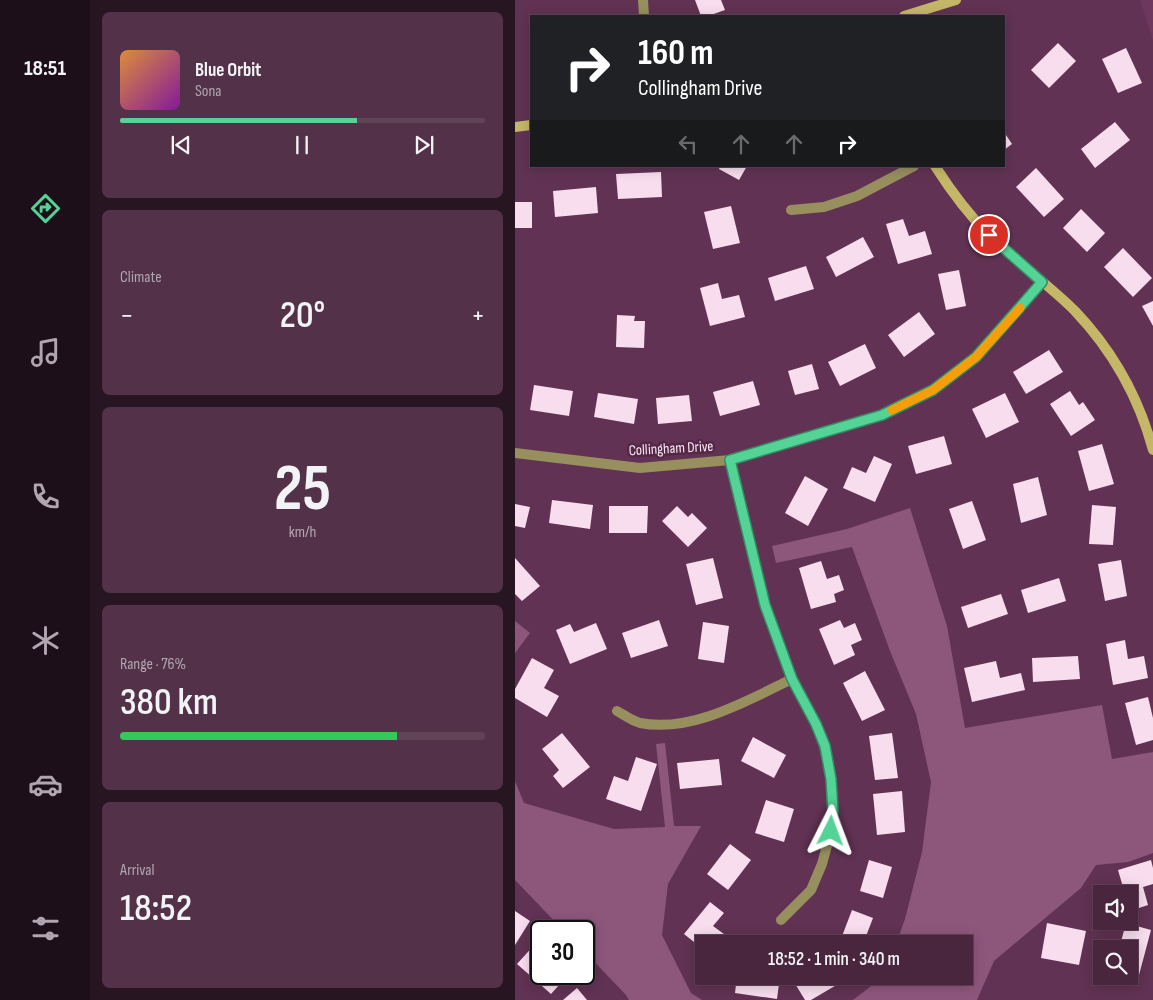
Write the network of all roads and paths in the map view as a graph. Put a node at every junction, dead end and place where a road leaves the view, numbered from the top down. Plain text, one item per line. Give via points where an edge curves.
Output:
1 (643, 0) edge
2 (956, 0) edge
3 (644, 15) edge
4 (908, 15) edge
5 (530, 125) edge
6 (515, 127) edge
7 (912, 167) edge
8 (936, 167) edge
9 (791, 210) dead end
10 (1042, 282) junction
11 (1153, 450) edge
12 (515, 453) edge
13 (730, 460) junction
14 (792, 679) junction
15 (617, 711) dead end
16 (781, 920) dead end

1 - 3 street
2 - 4 street
5 - 6 street
7 - 9 street via 857,196 824,207
8 - 10 street via 989,235
10 - 11 street via 1099,339 1122,373 1139,407
10 - 13 street, Collingham Drive via 976,357 933,390 882,415
12 - 13 street, Collingham Drive via 640,468
13 - 14 street via 765,605
14 - 15 street via 720,713 687,721 663,725 640,722
14 - 16 street via 825,746 833,811 827,848 816,882

